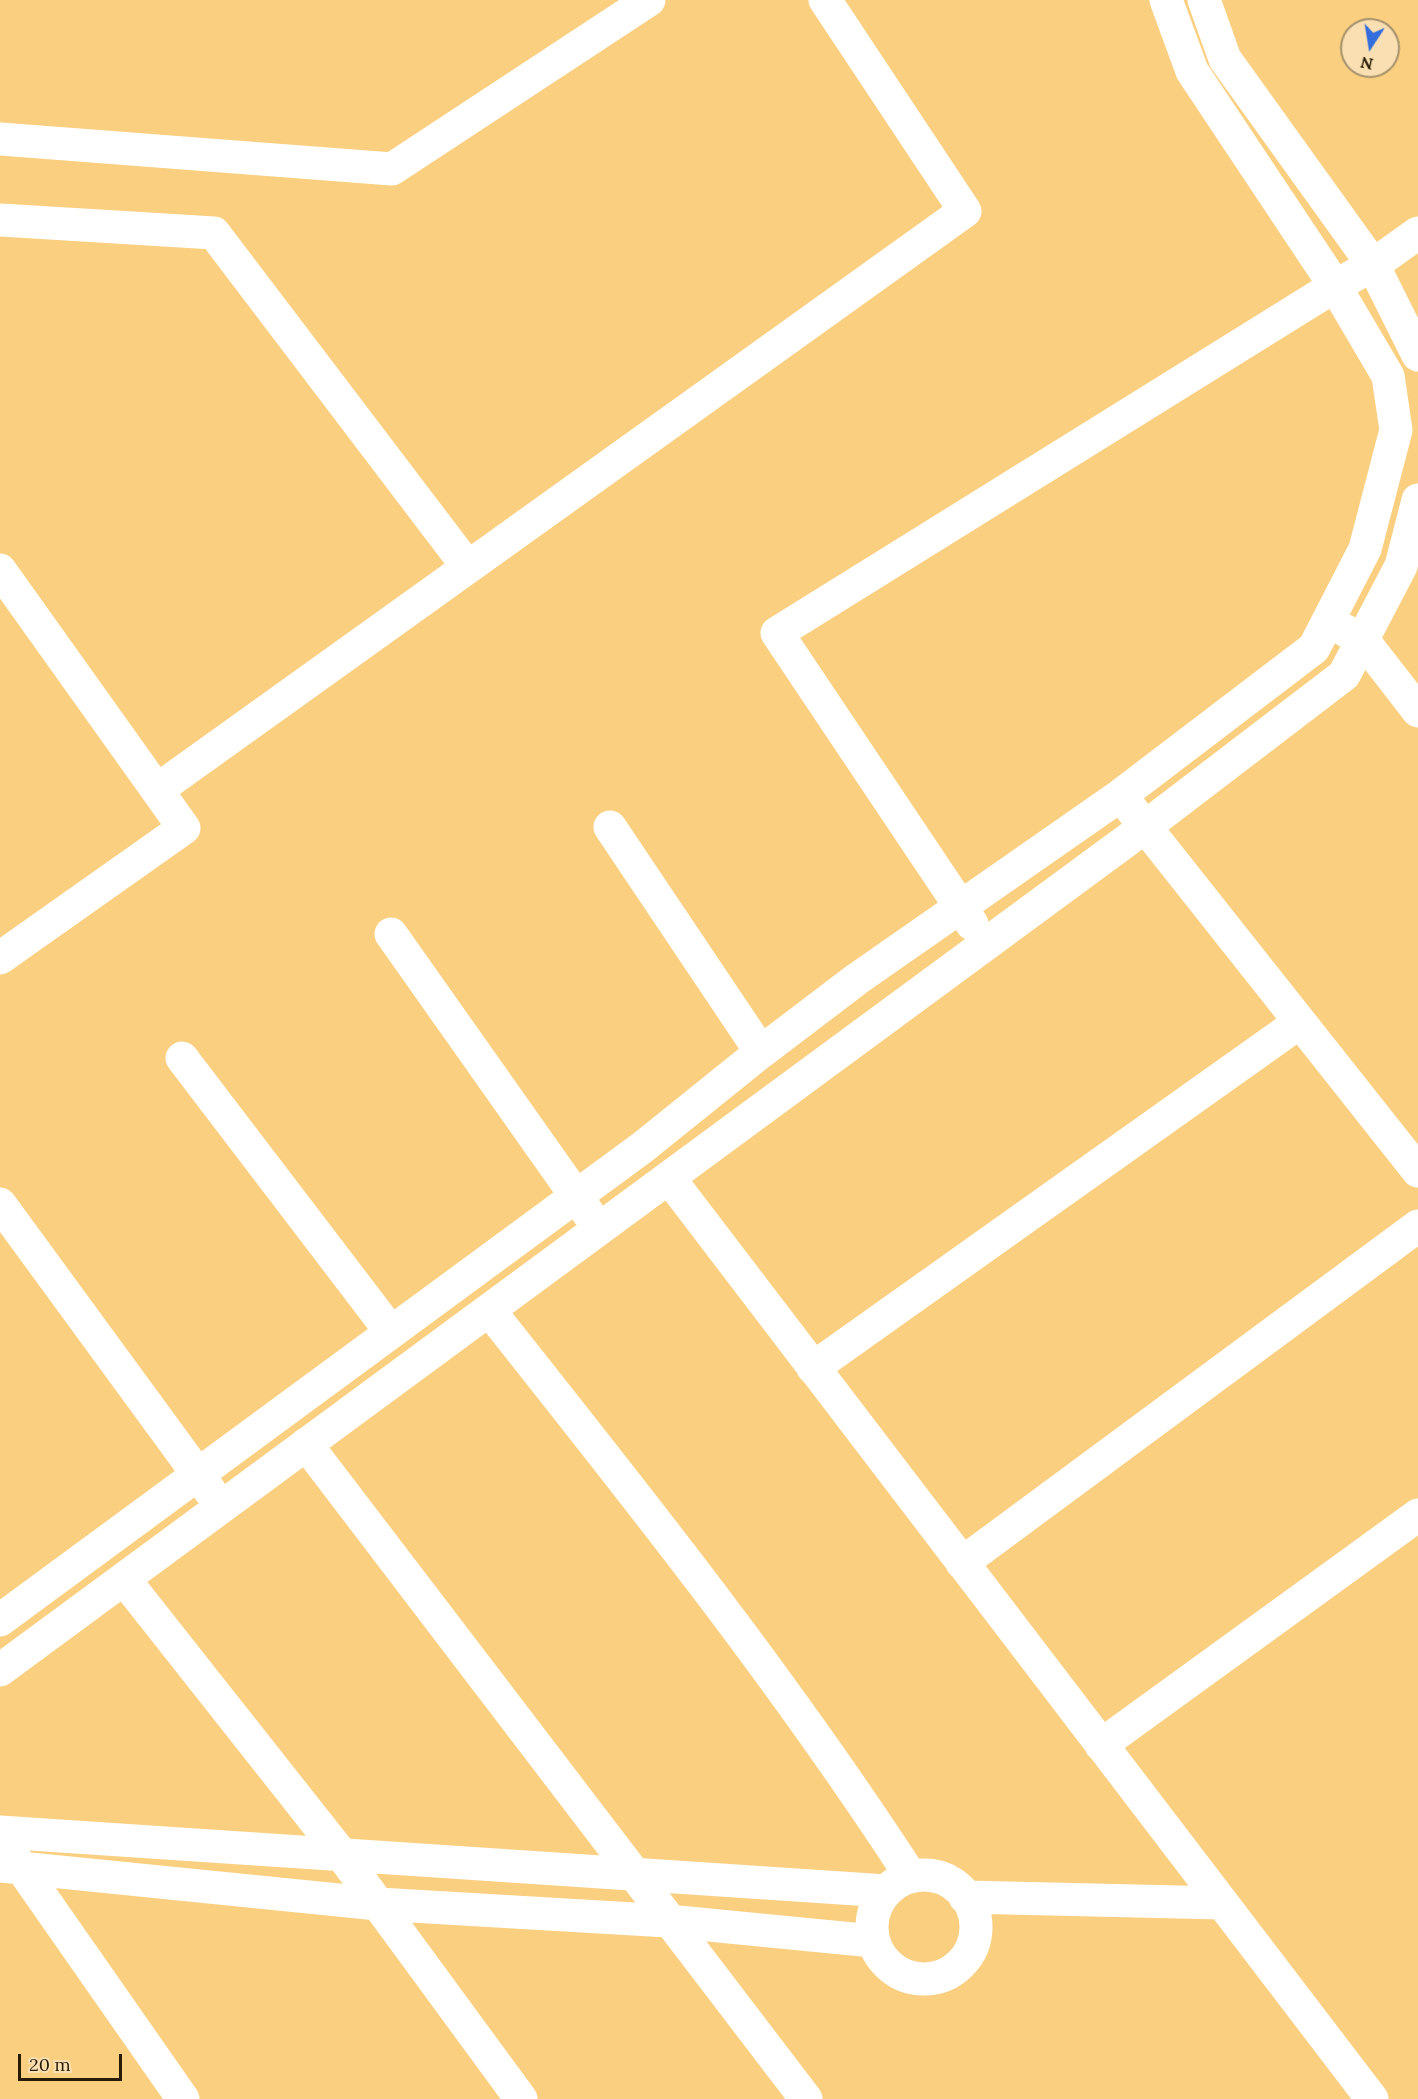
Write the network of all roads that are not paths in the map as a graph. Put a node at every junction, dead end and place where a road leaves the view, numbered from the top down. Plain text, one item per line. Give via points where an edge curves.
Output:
1 (649, 0) edge
2 (825, 0) edge
3 (1166, 0) edge
4 (1204, 0) edge
5 (0, 139) edge
6 (0, 220) edge
7 (1418, 233) edge
8 (1373, 265) junction
9 (1335, 286) junction
10 (1418, 354) edge
11 (1418, 500) edge
12 (467, 566) junction
13 (0, 570) edge
14 (1327, 621) junction
15 (1362, 640) junction
16 (1418, 711) edge
17 (157, 790) junction
18 (1120, 795) junction
19 (610, 827) dead end
20 (1145, 827) junction
21 (960, 906) junction
22 (392, 934) dead end
23 (986, 944) junction
24 (0, 958) edge
25 (1300, 1022) junction
26 (760, 1052) junction
27 (182, 1058) dead end
28 (1418, 1171) edge
29 (669, 1178) junction
30 (576, 1196) junction
31 (0, 1204) edge
32 (1418, 1226) edge
33 (599, 1229) junction
34 (489, 1310) junction
35 (391, 1332) junction
36 (813, 1368) junction
37 (306, 1444) junction
38 (198, 1474) junction
39 (222, 1507) junction
40 (1418, 1515) edge
41 (962, 1563) junction
42 (124, 1579) junction
43 (0, 1618) edge
44 (0, 1670) edge
45 (1101, 1745) junction
46 (0, 1834) edge
47 (342, 1855) junction
48 (11, 1867) edge
49 (634, 1874) junction
50 (898, 1883) junction
51 (965, 1897) junction
52 (1222, 1903) junction
53 (378, 1904) junction
54 (668, 1921) junction
55 (873, 1941) junction
56 (183, 2099) edge
57 (521, 2099) edge
58 (806, 2099) edge
59 (1372, 2099) edge

1 - 5 street via 392,169
2 - 12 street via 965,211
3 - 9 street via 1192,71
4 - 8 street via 1225,59
6 - 12 street via 214,233
7 - 8 street
8 - 9 street
8 - 10 street
9 - 14 street via 1388,376 1396,430 1365,549
9 - 21 street via 777,633
11 - 15 street via 1401,566
12 - 17 street
13 - 17 street
14 - 15 street
14 - 18 street via 1314,648
15 - 16 street
15 - 20 street via 1344,675
17 - 24 street via 184,828
18 - 20 street
18 - 21 street
19 - 26 street
20 - 23 street
20 - 25 street
21 - 23 street
21 - 26 street
22 - 30 street
23 - 29 street
25 - 28 street
25 - 36 street
26 - 30 street
27 - 35 street
29 - 33 street
29 - 36 street
30 - 33 street
30 - 35 street
31 - 38 street
32 - 41 street
33 - 34 street
34 - 37 street
34 - 50 street via 657,1521 820,1743 866,1808
35 - 38 street
36 - 41 street
37 - 39 street
37 - 49 street
38 - 39 street
38 - 43 street
39 - 42 street
40 - 45 street
41 - 45 street
42 - 44 street
42 - 47 street
45 - 52 street
46 - 47 street
46 - 48 street
47 - 49 street
47 - 53 street
48 - 53 street
48 - 56 street
49 - 50 street
49 - 54 street
50 - 51 street via 937,1875 961,1889
50 - 55 street via 872,1914
51 - 52 street
51 - 55 street via 975,1912 976,1940 962,1964 939,1978 911,1978 895,1970 887,1965
52 - 59 street
53 - 54 street
53 - 57 street
54 - 55 street
54 - 58 street

